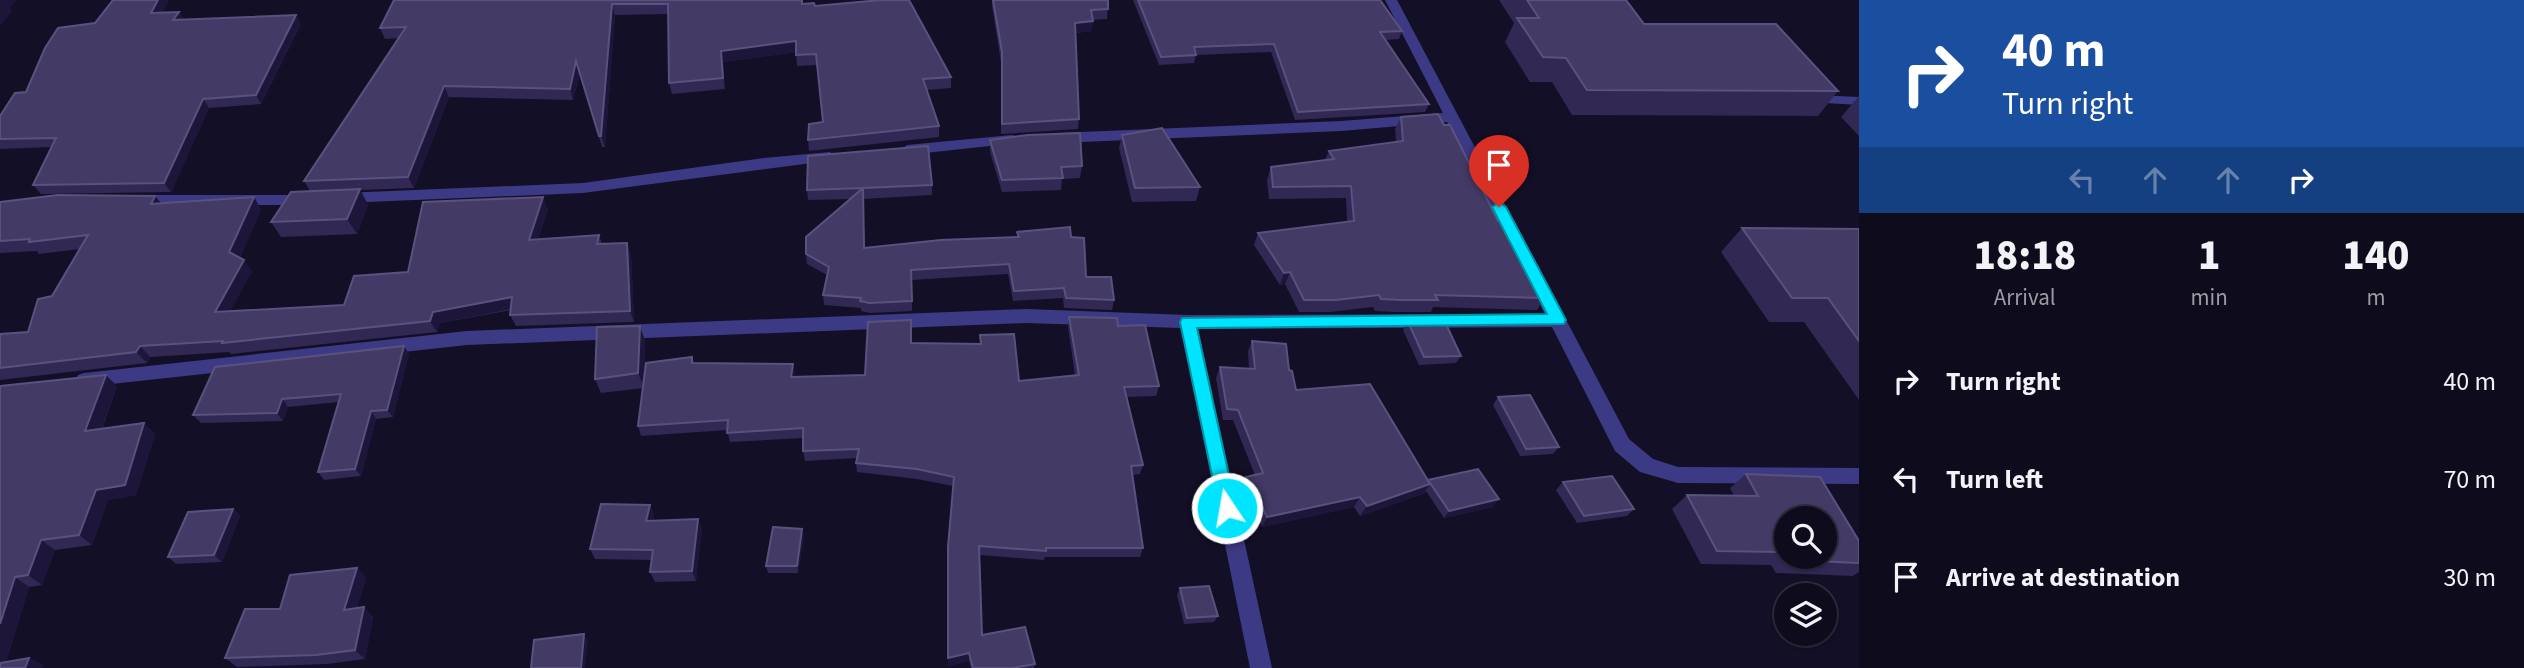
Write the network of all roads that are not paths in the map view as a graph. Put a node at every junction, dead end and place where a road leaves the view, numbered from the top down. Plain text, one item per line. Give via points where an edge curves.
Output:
1 (1391, 0) edge
2 (1814, 99) edge
3 (1859, 101) edge
4 (1452, 117) junction
5 (889, 151) edge
6 (847, 155) edge
7 (121, 199) edge
8 (1558, 320) junction
9 (1188, 322) junction
10 (69, 381) edge
11 (1859, 476) edge
12 (1261, 668) edge

1 - 4 street
2 - 3 street
4 - 5 street
4 - 8 street
6 - 7 street via 583,188 326,199
8 - 9 street
8 - 11 street via 1622,444 1647,466 1678,475
9 - 10 street via 1026,316 467,338
9 - 12 street

